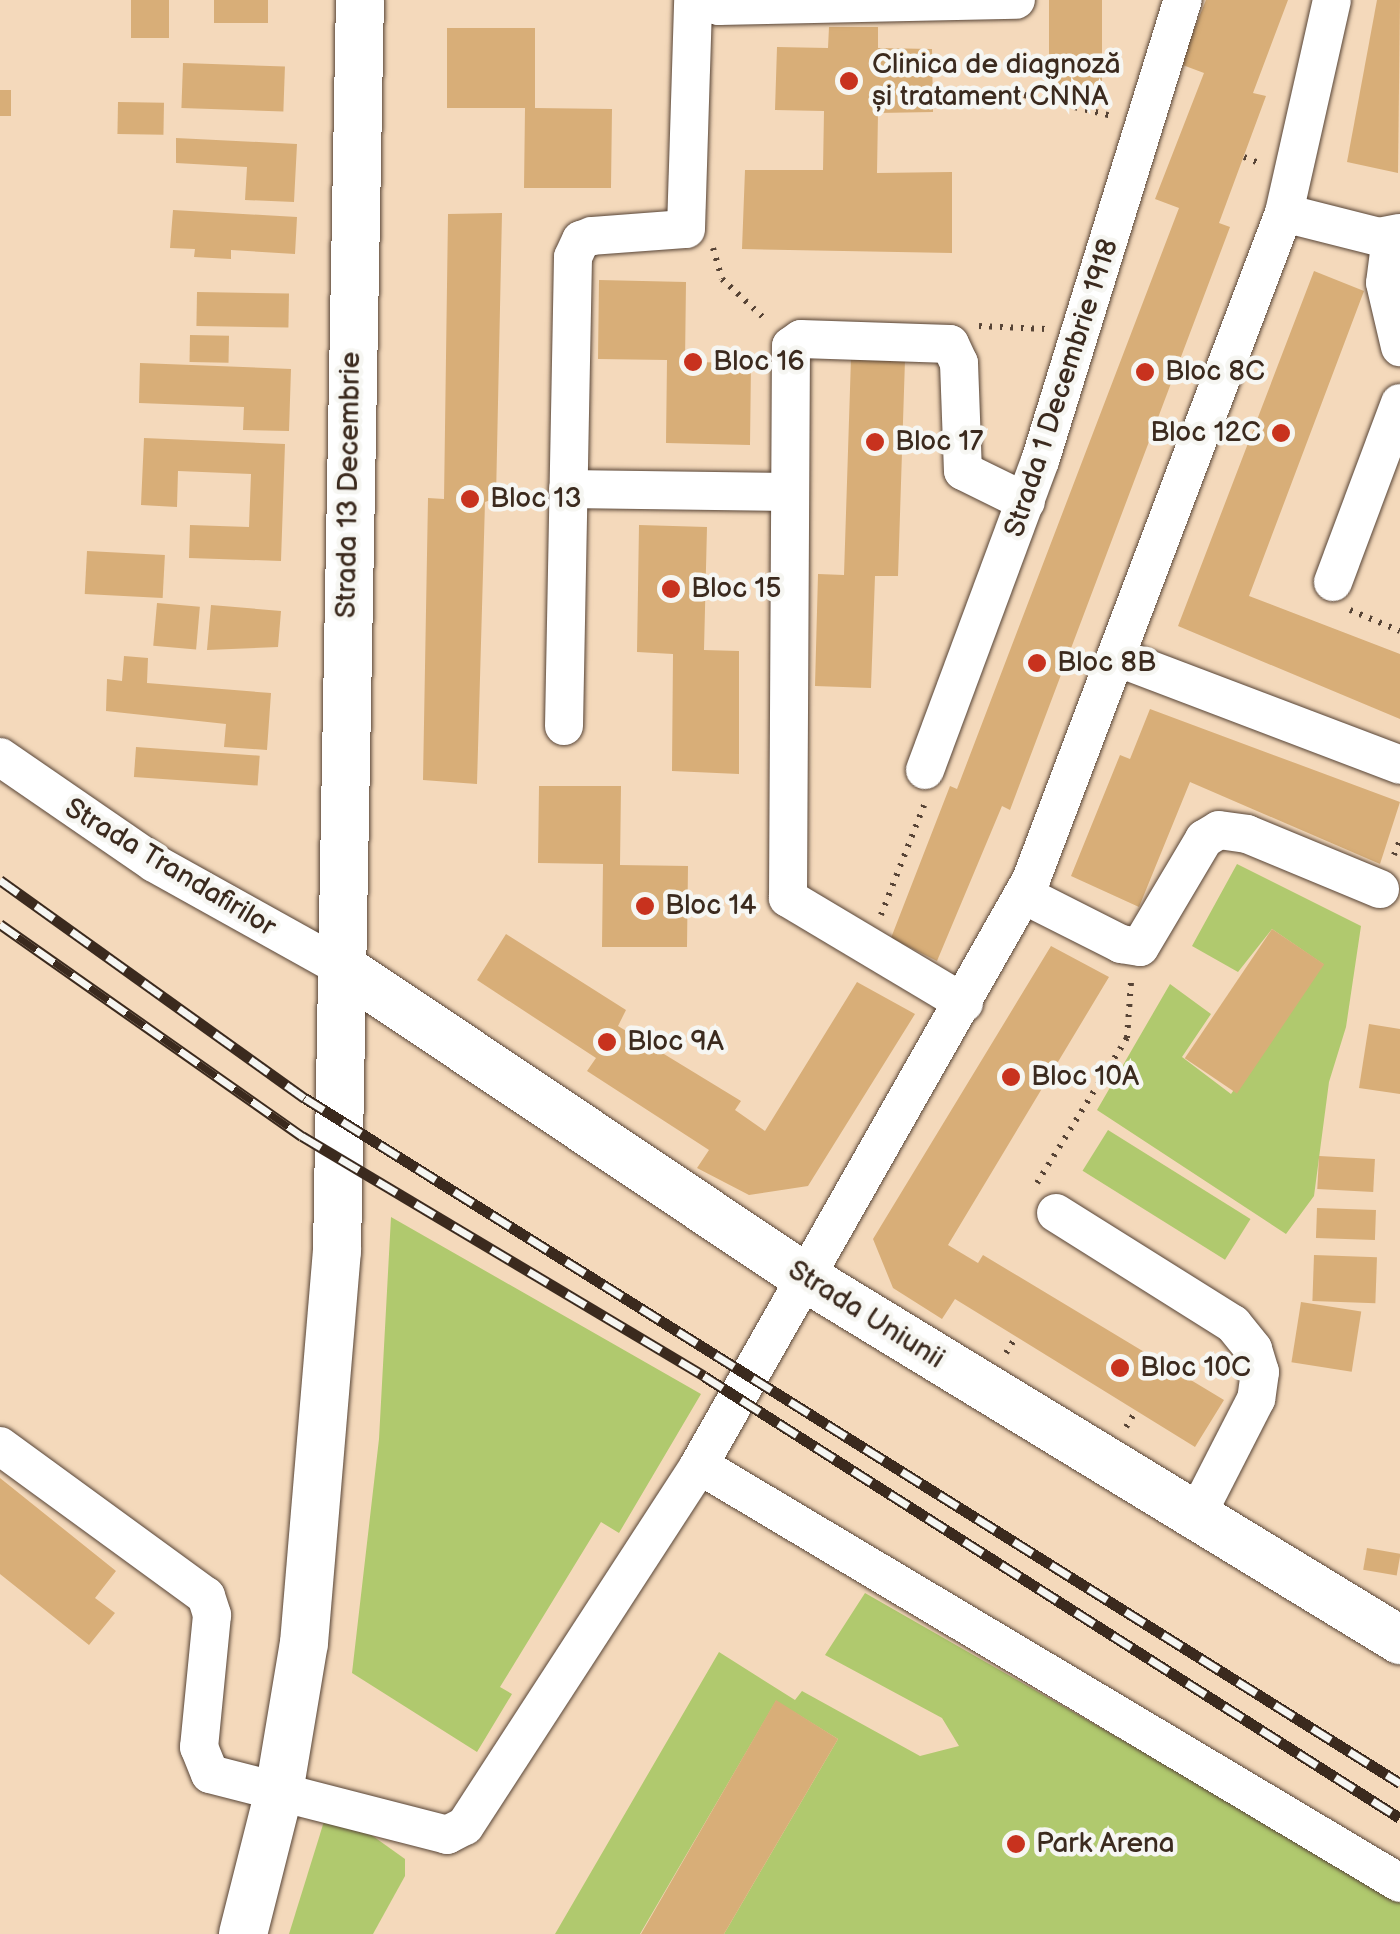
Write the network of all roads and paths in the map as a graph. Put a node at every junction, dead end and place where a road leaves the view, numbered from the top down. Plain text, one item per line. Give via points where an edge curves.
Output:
1 (360, 0) edge
2 (694, 0) edge
3 (1016, 0) edge
4 (1183, 0) edge
5 (1332, 0) edge
6 (1024, 95) dead end
7 (1147, 124) junction
8 (1284, 212) junction
9 (686, 229) junction
10 (1396, 235) edge
11 (1082, 330) junction
12 (946, 341) junction
13 (793, 344) junction
14 (1400, 347) edge
15 (1400, 403) edge
16 (568, 489) junction
17 (788, 492) junction
18 (1026, 502) junction
19 (1333, 582) dead end
20 (1119, 658) junction
21 (564, 726) dead end
22 (0, 757) edge
23 (1400, 765) edge
24 (925, 770) joint
25 (1380, 888) dead end
26 (1024, 894) junction
27 (1128, 947) junction
28 (868, 949) junction
29 (346, 970) junction
30 (964, 1004) junction
31 (1056, 1213) joint
32 (806, 1278) junction
33 (0, 1446) edge
34 (698, 1465) junction
35 (1194, 1520) junction
36 (1400, 1640) edge
37 (278, 1792) junction
38 (1400, 1883) edge
39 (243, 1934) edge

1 - 29 main road, Strada 13 Decembrie via 345,666
2 - 3 street via 738,6
2 - 9 street
4 - 7 street, Strada 1 Decembrie 1918
5 - 8 street
6 - 7 path
7 - 11 street, Strada 1 Decembrie 1918
8 - 10 street
8 - 20 street
9 - 13 path via 706,238 725,283
9 - 16 street via 592,236 575,248
10 - 14 street via 1386,283
11 - 12 path via 972,326
11 - 18 street, Strada 1 Decembrie 1918
12 - 13 street
12 - 18 street via 959,364 962,470
13 - 17 street
15 - 19 street
16 - 17 street
16 - 21 street
17 - 28 street via 786,888 801,912
18 - 24 street, Strada 1 Decembrie 1918
20 - 23 street
20 - 26 street
22 - 29 street, Strada Trandafirilor via 154,863
24 - 28 path via 932,785
25 - 27 street via 1247,834 1220,830 1204,838 1146,942
26 - 27 street
26 - 30 street
27 - 31 path via 1133,1011 1127,1038 1030,1195
28 - 30 street
29 - 32 main road, Strada Uniunii
29 - 37 main road, Strada 13 Decembrie via 326,1436 304,1643
30 - 32 street
31 - 35 street via 1233,1324 1252,1349 1260,1372 1256,1399
32 - 34 street
32 - 35 main road, Strada Uniunii
33 - 37 street via 87,1515 195,1582 212,1615 202,1764 210,1774
34 - 37 street via 550,1703 457,1832 447,1835
34 - 38 street
35 - 36 main road, Strada Uniunii
37 - 39 main road, Strada 13 Decembrie

